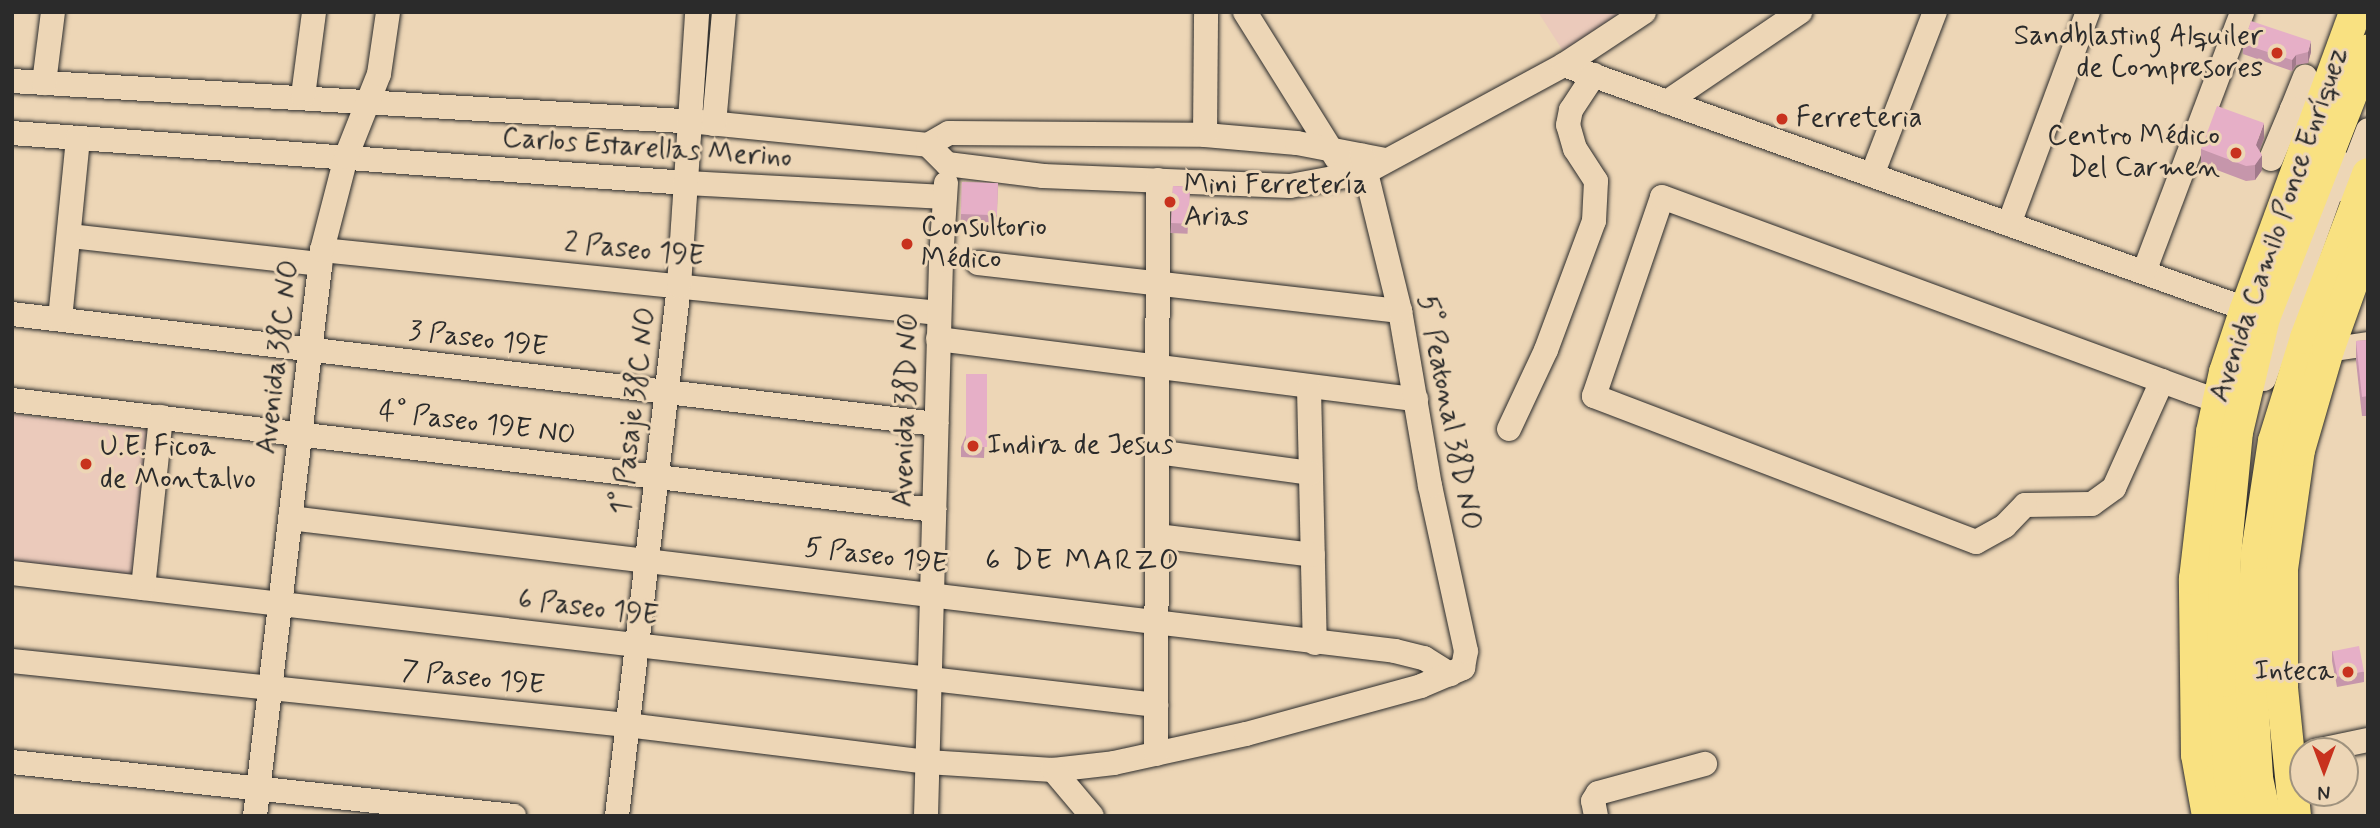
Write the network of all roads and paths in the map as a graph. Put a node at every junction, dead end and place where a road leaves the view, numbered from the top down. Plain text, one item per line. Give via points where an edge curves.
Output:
1 (53, 12) edge
2 (314, 12) edge
3 (388, 12) edge
4 (697, 12) edge
5 (724, 12) edge
6 (1207, 12) edge
7 (1644, 12) edge
8 (1800, 12) edge
9 (1935, 12) edge
10 (2088, 12) edge
11 (2242, 12) edge
12 (2355, 12) edge
13 (1245, 13) edge
14 (2368, 51) edge
15 (1564, 65) junction
16 (1594, 75) junction
17 (2305, 77) dead end
18 (12, 81) edge
19 (44, 83) junction
20 (2368, 89) edge
21 (303, 96) junction
22 (368, 101) junction
23 (1667, 102) junction
24 (2304, 113) junction
25 (690, 121) junction
26 (714, 124) junction
27 (2368, 130) edge
28 (12, 132) edge
29 (1205, 135) junction
30 (78, 138) junction
31 (939, 139) junction
32 (346, 157) junction
33 (2271, 159) dead end
34 (1358, 163) junction
35 (947, 164) junction
36 (2368, 174) edge
37 (1872, 175) junction
38 (1158, 180) junction
39 (687, 183) junction
40 (945, 197) junction
41 (2009, 224) junction
42 (70, 236) junction
43 (2368, 238) edge
44 (321, 257) junction
45 (978, 263) dead end
46 (2144, 272) junction
47 (1158, 283) junction
48 (679, 286) junction
49 (2246, 309) junction
50 (1400, 311) junction
51 (939, 313) junction
52 (12, 314) edge
53 (60, 319) junction
54 (938, 339) junction
55 (2368, 344) edge
56 (310, 349) junction
57 (2328, 350) junction
58 (2269, 359) junction
59 (1158, 366) junction
60 (2162, 381) junction
61 (1309, 388) junction
62 (667, 394) junction
63 (1416, 399) junction
64 (12, 400) edge
65 (2218, 401) junction
66 (161, 417) junction
67 (936, 424) junction
68 (1509, 429) dead end
69 (2237, 432) junction
70 (300, 433) junction
71 (1157, 452) junction
72 (1311, 473) junction
73 (657, 476) junction
74 (2203, 507) junction
75 (934, 510) junction
76 (290, 518) junction
77 (1157, 536) junction
78 (2257, 553) junction
79 (1313, 555) junction
80 (2225, 556) junction
81 (647, 559) junction
82 (12, 573) edge
83 (143, 588) junction
84 (932, 594) junction
85 (280, 604) junction
86 (1157, 622) junction
87 (1315, 643) junction
88 (637, 645) junction
89 (12, 661) edge
90 (1450, 674) junction
91 (929, 680) junction
92 (2237, 680) junction
93 (270, 687) junction
94 (1156, 705) junction
95 (627, 725) junction
96 (2297, 737) edge
97 (1156, 754) junction
98 (12, 762) edge
99 (927, 762) junction
100 (1705, 764) dead end
101 (1053, 770) junction
102 (258, 790) junction
103 (255, 816) edge
104 (514, 816) edge
105 (617, 816) edge
106 (926, 816) edge
107 (1092, 816) edge
108 (1596, 816) edge
109 (2208, 816) edge
110 (2238, 816) edge
111 (2265, 816) edge

1 - 19 street
2 - 21 street
3 - 22 street via 379,74
4 - 25 street, 1° Pasaje 38C NO
5 - 26 street
6 - 13 street
6 - 29 street
7 - 15 street
8 - 23 street
9 - 37 street
10 - 41 street
11 - 46 street
12 - 24 main road, Avenida Camilo Ponce Enríquez
13 - 34 street, 5° Peatonal 38D NO
14 - 69 main road, Avenida Camilo Ponce Enríquez via 2264,318
15 - 16 street
15 - 34 street
16 - 23 street
16 - 68 street via 1571,110 1568,125 1575,149 1596,181 1594,221 1546,350
17 - 24 street
18 - 19 street, Carlos Estarellas Merino
19 - 21 street, Carlos Estarellas Merino
20 - 58 street, Avenida Camilo Ponce Enríquez
21 - 22 street, Carlos Estarellas Merino
22 - 25 street, Carlos Estarellas Merino
22 - 32 street
23 - 37 street
24 - 33 street
24 - 49 main road, Avenida Camilo Ponce Enríquez
25 - 26 street, Carlos Estarellas Merino
25 - 39 street, 1° Pasaje 38C NO
26 - 31 street, Carlos Estarellas Merino
27 - 78 street, Avenida Camilo Ponce Enríquez via 2287,341 2260,443 2251,528
28 - 30 street, Carlos Estarellas Merino
29 - 31 street, Carlos Estarellas Merino
29 - 34 street, Carlos Estarellas Merino via 1297,144
30 - 32 street, Carlos Estarellas Merino
30 - 42 street
31 - 35 street
32 - 39 street, Carlos Estarellas Merino
32 - 44 street, Avenida 38C NO
34 - 38 street via 1290,186
34 - 50 street, 5° Peatonal 38D NO
35 - 38 street via 1043,176
35 - 40 street, Avenida 38D NO
36 - 78 main road, Avenida Camilo Ponce Enríquez via 2306,338 2274,441
37 - 41 street
38 - 47 street
39 - 40 street, Carlos Estarellas Merino
39 - 48 street, 1° Pasaje 38C NO
40 - 51 street, Avenida 38D NO
41 - 46 street
42 - 44 street, 2 Paseo 19E
42 - 53 street
43 - 57 main road
44 - 48 street, 2 Paseo 19E
44 - 56 street, Avenida 38C NO
45 - 47 street
46 - 49 street
47 - 50 street
47 - 59 street
48 - 51 street, 2 Paseo 19E
48 - 62 street, 1° Pasaje 38C NO
49 - 65 main road, Avenida Camilo Ponce Enríquez
50 - 63 street, 5° Peatonal 38D NO
51 - 54 street, Avenida 38D NO
52 - 53 street, 3 Paseo 19E
53 - 56 street, 3 Paseo 19E
54 - 59 street
54 - 67 street, Avenida 38D NO
55 - 57 street
56 - 62 street, 3 Paseo 19E
56 - 70 street, Avenida 38C NO
57 - 96 main road via 2299,450 2282,569 2282,687
58 - 69 street
58 - 80 street, Avenida Camilo Ponce Enríquez via 2249,442 2239,526
59 - 61 street
59 - 71 street
60 - 60 street via 1662,197 1594,396 1976,542 2004,526 2025,505 2092,504 2115,488
60 - 65 street
61 - 63 street
61 - 72 street
62 - 67 street, 3 Paseo 19E
62 - 73 street, 1° Pasaje 38C NO
63 - 90 street, 5° Peatonal 38D NO via 1466,652 1463,668
64 - 66 street, 4° Paseo 19E NO
65 - 74 main road, Avenida Camilo Ponce Enríquez
66 - 70 street, 4° Paseo 19E NO
66 - 83 street
67 - 75 street, Avenida 38D NO
69 - 74 main road
69 - 80 main road, Avenida Camilo Ponce Enríquez
70 - 73 street, 4° Paseo 19E NO
70 - 76 street, Avenida 38C NO
71 - 72 street
71 - 77 street
72 - 79 street
73 - 75 street, 4° Paseo 19E NO
73 - 81 street, 1° Pasaje 38C NO
74 - 109 main road, Avenida Camilo Ponce Enríquez via 2195,579 2195,678 2197,755
75 - 84 street, Avenida 38D NO
76 - 81 street, 5 Paseo 19E
76 - 85 street, Avenida 38C NO
77 - 79 street
77 - 86 street
78 - 92 main road, Avenida Camilo Ponce Enríquez
79 - 87 street
80 - 92 main road, Avenida Camilo Ponce Enríquez
81 - 84 street, 5 Paseo 19E
81 - 88 street, 1° Pasaje 38C NO
82 - 83 street, 6 Paseo 19E
83 - 85 street, 6 Paseo 19E
84 - 86 street, 5 Paseo 19E
84 - 91 street, Avenida 38D NO
85 - 88 street, 6 Paseo 19E
85 - 93 street, Avenida 38C NO
86 - 87 street, 5 Paseo 19E
86 - 94 street
87 - 90 street, 5 Paseo 19E via 1395,651 1424,658
88 - 91 street, 6 Paseo 19E
88 - 95 street, 1° Pasaje 38C NO
89 - 93 street, 7 Paseo 19E
90 - 97 street, 7 Paseo 19E via 1326,712
91 - 94 street, 6 Paseo 19E
91 - 99 street, Avenida 38D NO
92 - 110 main road, Avenida Camilo Ponce Enríquez via 2230,779
92 - 111 main road, Avenida Camilo Ponce Enríquez
93 - 95 street, 7 Paseo 19E
93 - 102 street, Avenida 38C NO
94 - 97 street
95 - 99 street, 7 Paseo 19E
95 - 105 street, 1° Pasaje 38C NO
97 - 101 street, 7 Paseo 19E
98 - 102 street
99 - 101 street, 7 Paseo 19E
99 - 106 street, Avenida 38D NO
100 - 108 street via 1598,793 1593,801
101 - 107 street
102 - 103 street, Avenida 38C NO
102 - 104 street

